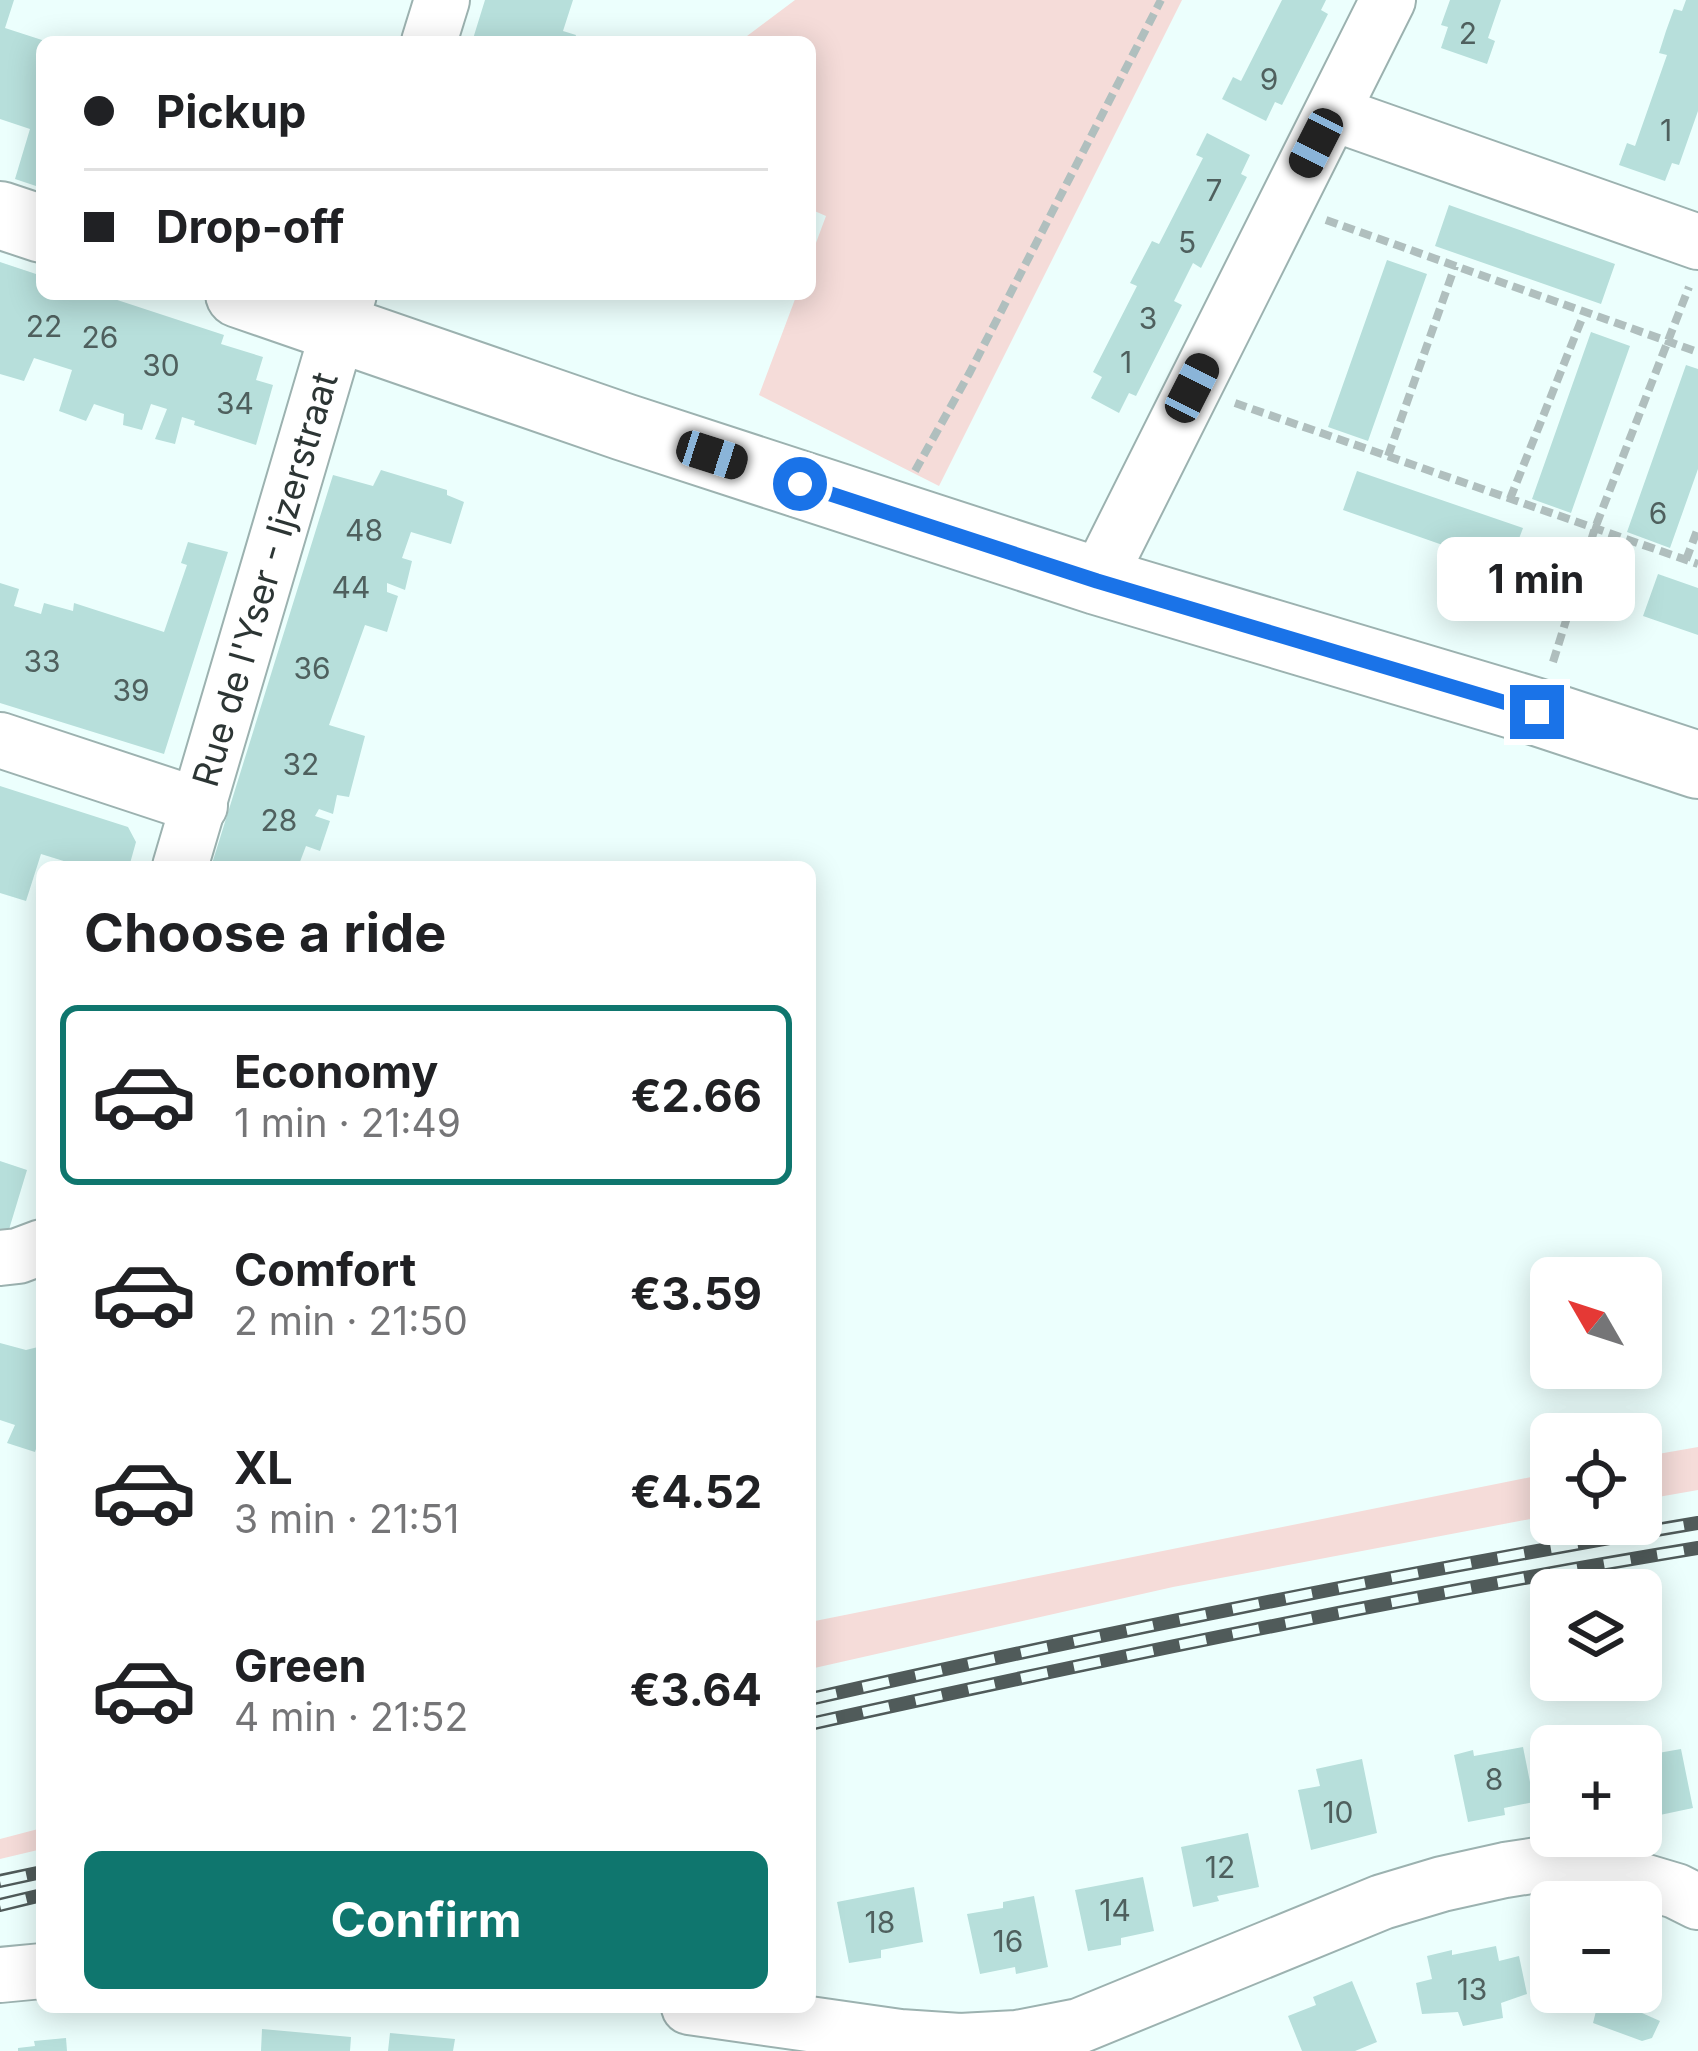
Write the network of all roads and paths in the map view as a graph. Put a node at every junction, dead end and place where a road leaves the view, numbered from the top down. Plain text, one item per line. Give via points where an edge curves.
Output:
1 (442, 0) edge
2 (1161, 0) edge
3 (1388, 0) edge
4 (430, 36) edge
5 (1332, 112) junction
6 (1285, 206) junction
7 (0, 215) edge
8 (36, 227) edge
9 (1694, 262) edge
10 (1455, 266) junction
11 (278, 300) edge
12 (344, 310) edge
13 (1585, 311) junction
14 (1669, 342) junction
15 (1698, 352) edge
16 (1192, 388) junction
17 (1388, 456) junction
18 (1510, 499) junction
19 (888, 512) junction
20 (1595, 528) junction
21 (1698, 528) edge
22 (1686, 560) junction
23 (1698, 564) edge
24 (1097, 581) junction
25 (1537, 712) junction
26 (0, 740) edge
27 (1698, 765) edge
28 (200, 806) junction
29 (182, 861) edge
30 (1698, 1902) edge
31 (36, 1972) edge
32 (0, 1975) edge
33 (731, 2013) edge
34 (1027, 2045) edge

1 - 4 street
2 - 19 path via 970,372
3 - 5 street
5 - 6 street
5 - 9 street
6 - 10 path
6 - 16 street
7 - 8 main road
9 - 14 path
10 - 13 path
10 - 17 path
11 - 12 main road
12 - 19 main road via 624,427
12 - 28 street, Rue de l'Yser - Ijzerstraat
13 - 14 path
13 - 18 path
14 - 15 path
14 - 20 path
16 - 17 path
16 - 24 street
17 - 18 path
18 - 20 path
19 - 24 main road
20 - 22 path
20 - 25 path
21 - 22 path
22 - 23 path
24 - 25 main road
25 - 27 main road
26 - 28 street
28 - 29 street, Rue de l'Yser - Ijzerstraat
30 - 34 street via 1592,1866 1505,1870 1320,1924
31 - 32 street
33 - 34 street

